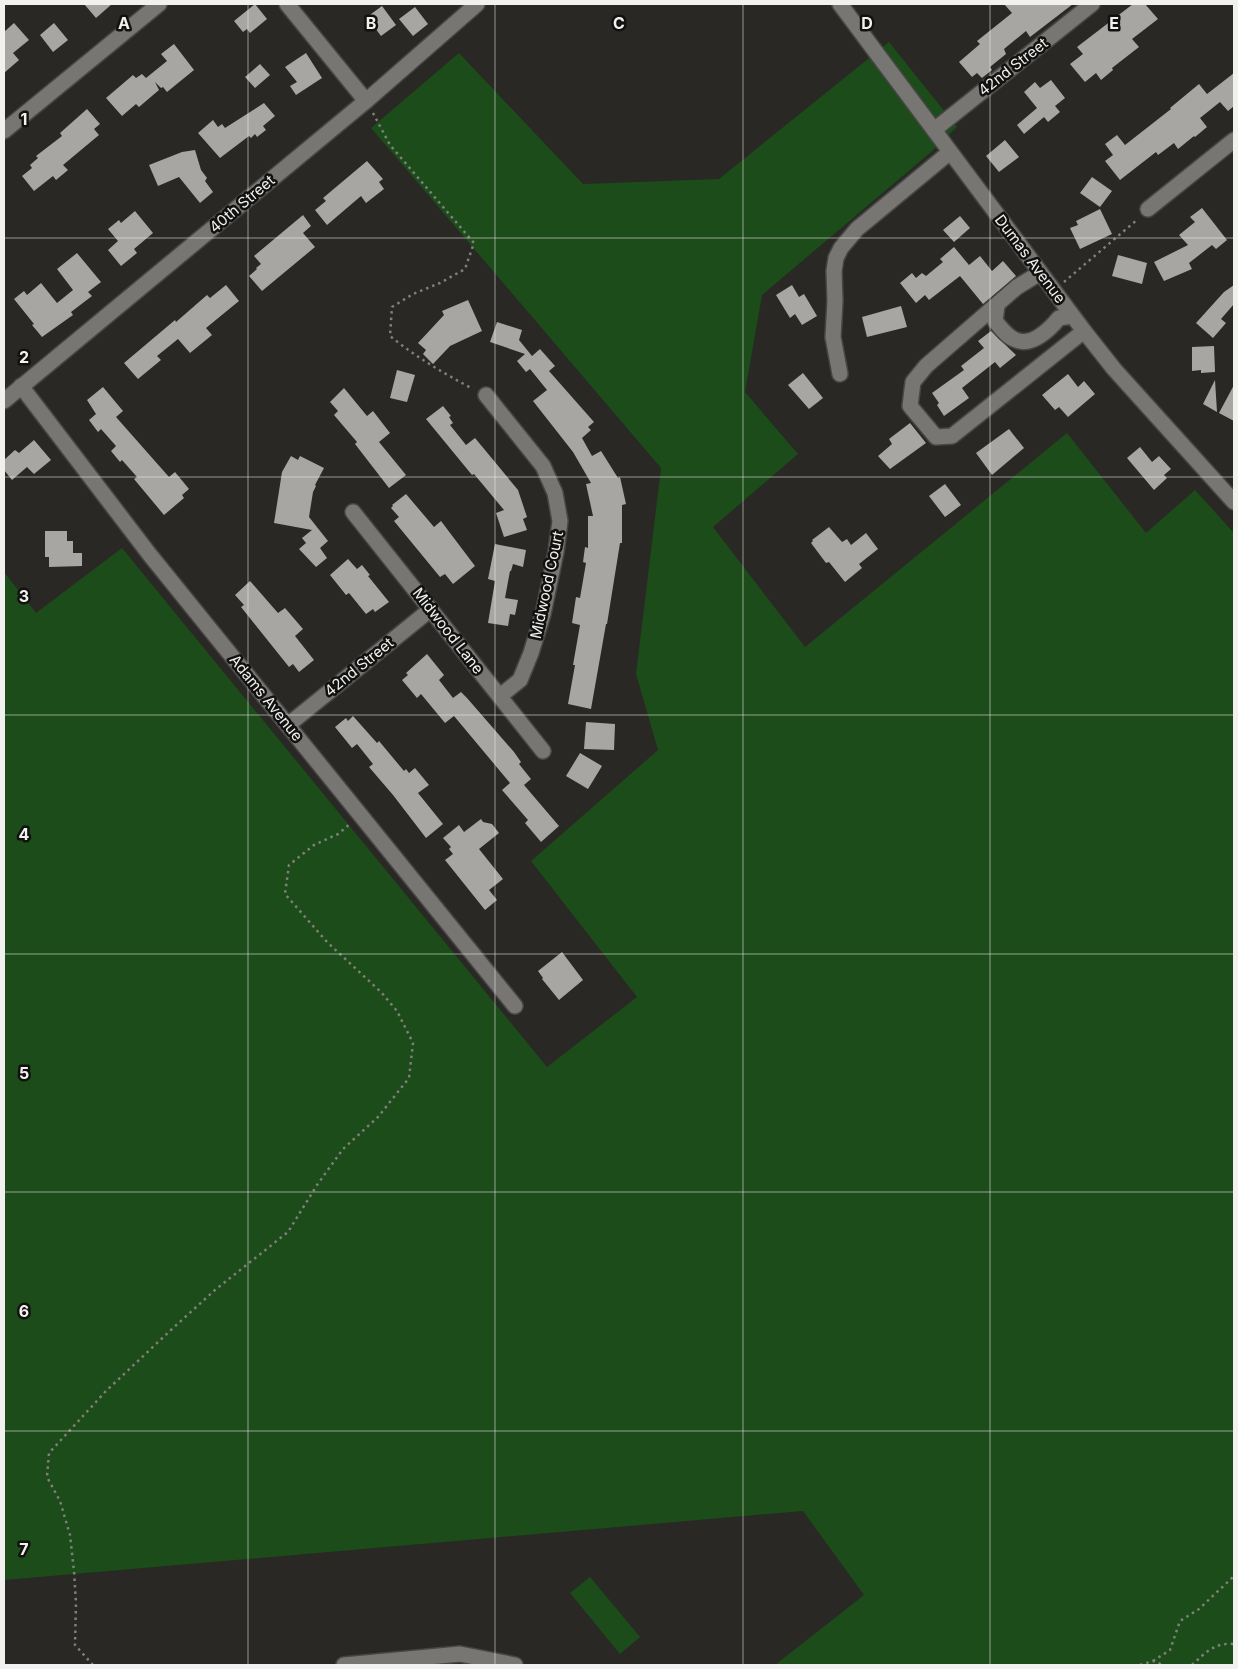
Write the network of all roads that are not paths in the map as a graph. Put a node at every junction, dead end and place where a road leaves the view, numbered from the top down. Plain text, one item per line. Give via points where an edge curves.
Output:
1 (159, 4) edge
2 (287, 4) edge
3 (477, 4) edge
4 (840, 4) edge
5 (1092, 4) edge
6 (366, 101) junction
7 (934, 130) junction
8 (4, 131) edge
9 (1234, 140) edge
10 (950, 152) junction
11 (1148, 209) road end
12 (1040, 273) junction
13 (997, 306) junction
14 (1072, 316) junction
15 (1084, 331) junction
16 (840, 374) dead end
17 (21, 386) junction
18 (486, 396) road end
19 (4, 401) edge
20 (1234, 502) edge
21 (353, 512) dead end
22 (431, 609) junction
23 (500, 696) junction
24 (288, 725) junction
25 (543, 750) dead end
26 (515, 1006) dead end
27 (344, 1665) edge
28 (515, 1665) edge

1 - 8 street
2 - 6 street
3 - 6 street, 40th Street
4 - 7 street, Dumas Avenue
5 - 7 street, 42nd Street
6 - 17 street, 40th Street
7 - 10 street, Dumas Avenue
9 - 11 street
10 - 12 street, Dumas Avenue
10 - 16 street via 840,248 834,271 833,337
12 - 13 street
12 - 14 street, Dumas Avenue
13 - 14 street via 995,321 1016,340 1028,341 1052,327 1059,318
13 - 15 street via 926,366 913,382 910,406 936,436 952,436
14 - 15 street, Dumas Avenue
15 - 20 street, Dumas Avenue via 1114,369
17 - 19 street, 40th Street
17 - 24 street, Adams Avenue via 150,555
18 - 23 street, Midwood Court via 543,466 555,493 560,522 543,614 532,653 520,680
21 - 22 street, Midwood Lane
22 - 23 street, Midwood Lane
22 - 24 street, 42nd Street
23 - 25 street, Midwood Lane
24 - 26 street, Adams Avenue
27 - 28 street via 460,1654

